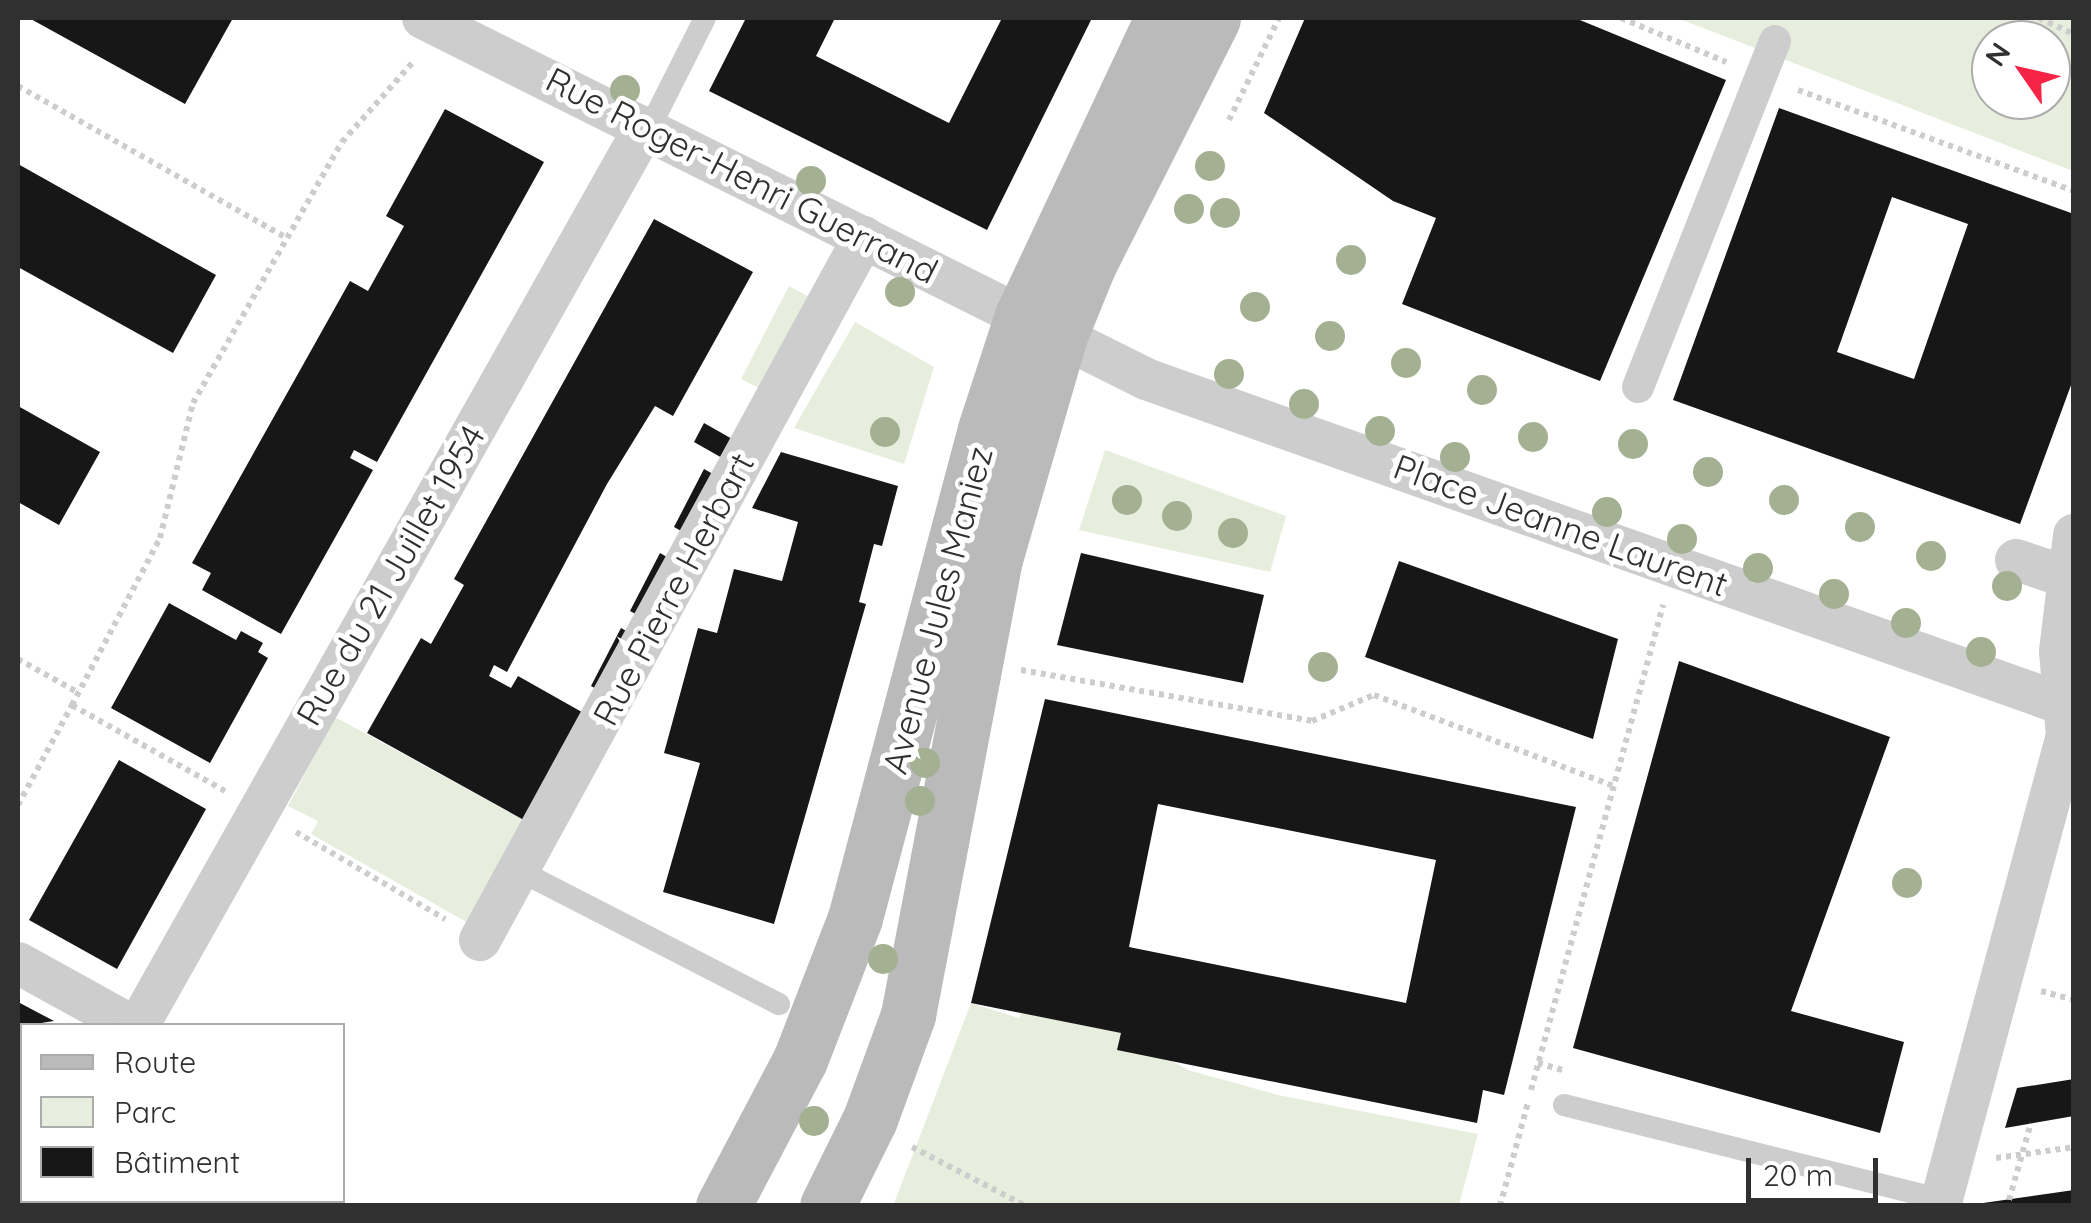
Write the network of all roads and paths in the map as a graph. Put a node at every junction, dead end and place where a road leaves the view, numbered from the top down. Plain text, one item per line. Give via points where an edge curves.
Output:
1 (705, 18) edge
2 (1162, 18) edge
3 (1214, 18) edge
4 (1279, 18) edge
5 (1621, 18) edge
6 (2039, 18) edge
7 (428, 20) edge
8 (2074, 34) edge
9 (1774, 41) dead end
10 (1761, 77) junction
11 (18, 86) edge
12 (1229, 120) dead end
13 (647, 128) junction
14 (2074, 191) edge
15 (864, 236) junction
16 (285, 237) junction
17 (1041, 326) junction
18 (1638, 387) dead end
19 (2074, 535) edge
20 (2016, 560) dead end
21 (1674, 566) junction
22 (2067, 577) junction
23 (18, 659) edge
24 (1002, 666) dead end
25 (79, 694) junction
26 (72, 705) junction
27 (2069, 707) edge
28 (1614, 786) junction
29 (18, 805) edge
30 (258, 808) junction
31 (522, 872) junction
32 (480, 940) joint
33 (18, 963) edge
34 (2034, 989) dead end
35 (2074, 1000) edge
36 (779, 1004) dead end
37 (129, 1023) edge
38 (137, 1023) edge
39 (1564, 1106) dead end
40 (2031, 1124) dead end
41 (898, 1139) dead end
42 (2074, 1146) edge
43 (2022, 1155) junction
44 (1996, 1158) dead end
45 (2009, 1200) dead end
46 (1941, 1203) edge
47 (723, 1206) edge
48 (827, 1206) edge
49 (1026, 1206) edge
50 (1500, 1206) edge

1 - 13 lane
2 - 17 main road, Avenue Jules Maniez
3 - 17 main road, Avenue Jules Maniez via 1089,264
4 - 12 path
5 - 10 path
6 - 8 path
7 - 13 street, Rue Roger-Henri Guerrand
7 - 16 path via 418,57 342,142
9 - 10 street
10 - 14 path
10 - 18 street
11 - 16 path
13 - 15 street, Rue Roger-Henri Guerrand
13 - 30 street, Rue du 21 Juillet 1954
15 - 17 street, Rue Roger-Henri Guerrand
15 - 31 street, Rue Pierre Herbart
16 - 25 path via 193,403 160,538
17 - 21 street, Place Jeanne Laurent via 1146,379
17 - 47 main road, Avenue Jules Maniez via 985,429 849,936 800,1060
17 - 48 main road, Avenue Jules Maniez via 908,1014 870,1119
19 - 22 street
20 - 22 street
21 - 27 street, Place Jeanne Laurent
21 - 28 path
22 - 27 street via 2060,651
23 - 25 path
24 - 28 path via 1312,721 1374,696
25 - 26 path
26 - 29 path
26 - 30 path
27 - 46 street via 2063,751
28 - 50 path
30 - 32 path
30 - 38 street, Rue du 21 Juillet 1954
31 - 32 street, Rue Pierre Herbart
31 - 36 lane
33 - 37 street, Rue du 21 Juillet 1954
34 - 35 path
39 - 46 lane
40 - 43 path
41 - 49 path
42 - 43 path
43 - 44 path
43 - 45 path

